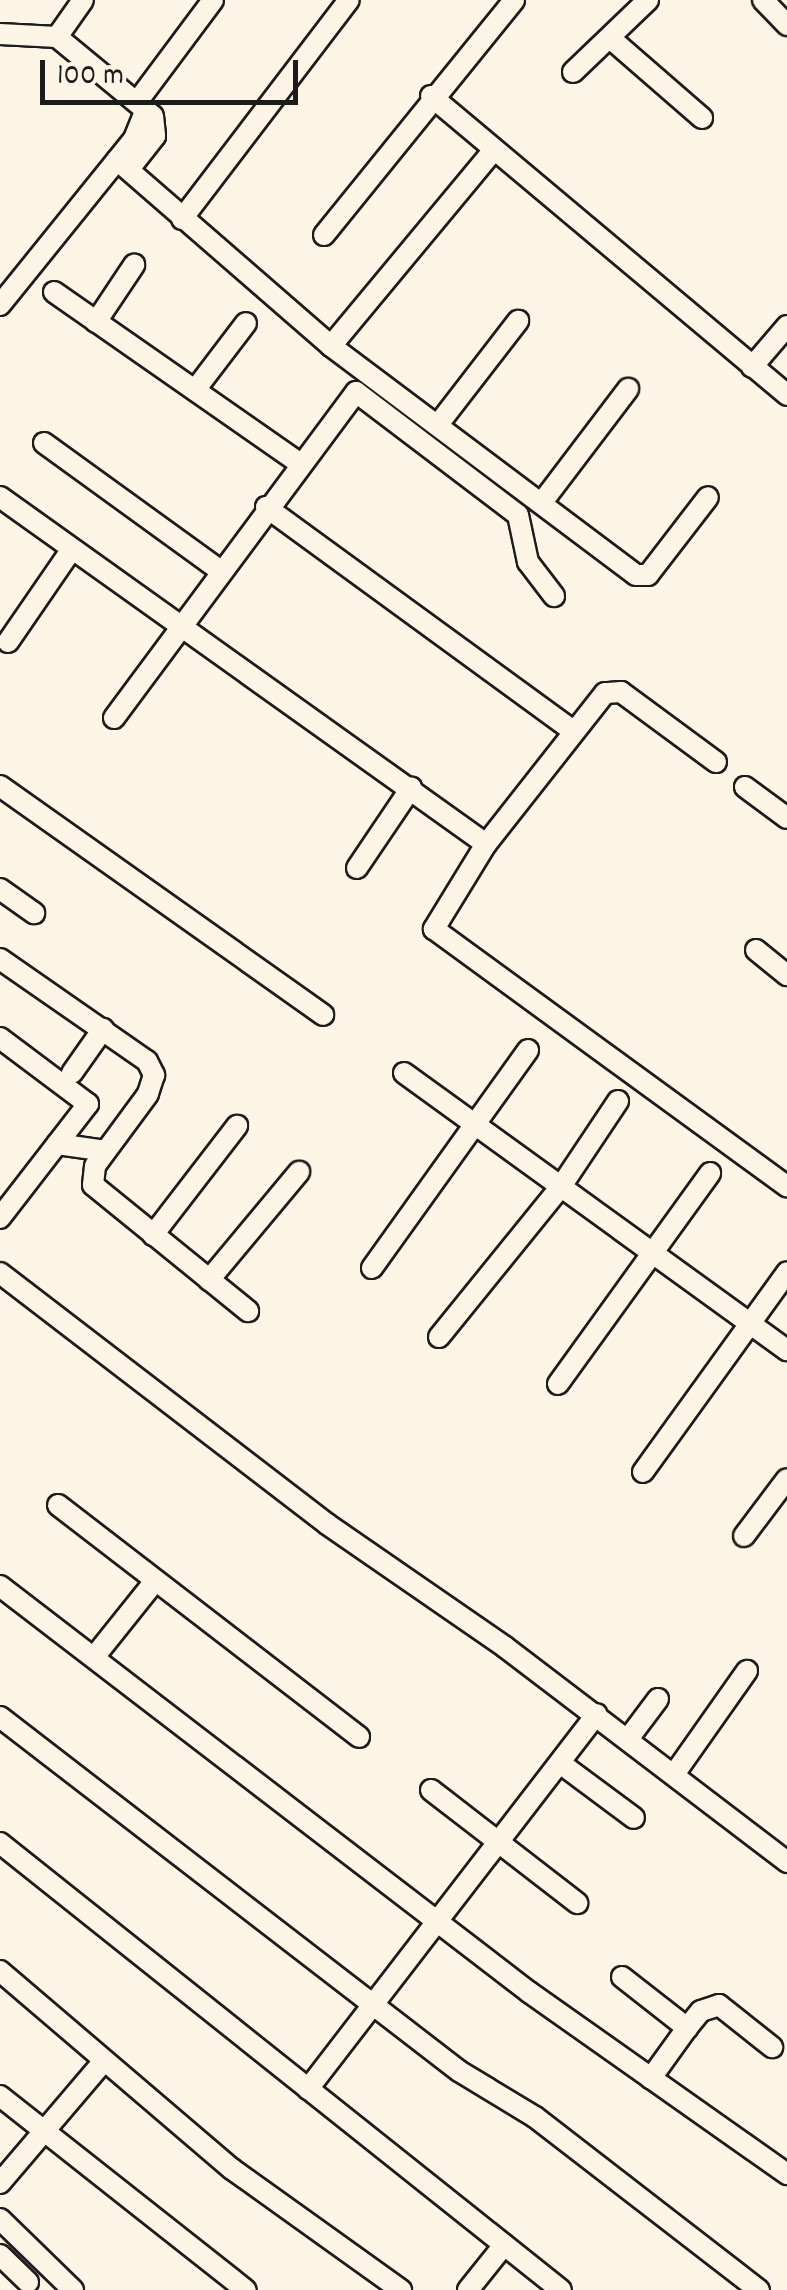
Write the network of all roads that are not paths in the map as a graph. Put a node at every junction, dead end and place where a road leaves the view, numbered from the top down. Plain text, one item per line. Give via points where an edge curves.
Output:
1 (84, 0) edge
2 (213, 0) edge
3 (349, 0) edge
4 (514, 0) edge
5 (648, 0) edge
6 (764, 0) edge
7 (787, 24) edge
8 (56, 37) junction
9 (610, 38) junction
10 (4, 42) edge
11 (572, 72) dead end
12 (430, 96) junction
13 (142, 106) junction
14 (702, 118) dead end
15 (494, 150) junction
16 (123, 165) junction
17 (182, 218) junction
18 (324, 235) dead end
19 (134, 264) dead end
20 (54, 292) dead end
21 (0, 305) edge
22 (518, 321) dead end
23 (96, 322) junction
24 (246, 323) dead end
25 (787, 326) edge
26 (331, 346) junction
27 (752, 367) junction
28 (628, 389) dead end
29 (195, 390) junction
30 (787, 395) edge
31 (440, 422) junction
32 (44, 443) dead end
33 (299, 463) junction
34 (0, 497) edge
35 (708, 497) dead end
36 (543, 501) junction
37 (266, 507) junction
38 (72, 549) junction
39 (221, 571) junction
40 (554, 596) dead end
41 (179, 628) junction
42 (8, 642) dead end
43 (114, 718) dead end
44 (572, 731) junction
45 (716, 762) dead end
46 (0, 786) edge
47 (745, 787) dead end
48 (411, 788) junction
49 (787, 818) edge
50 (486, 844) junction
51 (357, 868) dead end
52 (0, 889) edge
53 (34, 913) dead end
54 (756, 950) dead end
55 (0, 959) edge
56 (787, 976) edge
57 (322, 1015) dead end
58 (103, 1030) junction
59 (0, 1038) edge
60 (528, 1050) dead end
61 (72, 1072) dead end
62 (404, 1074) dead end
63 (618, 1100) dead end
64 (237, 1126) dead end
65 (475, 1126) junction
66 (58, 1144) junction
67 (106, 1152) junction
68 (299, 1172) dead end
69 (710, 1173) dead end
70 (562, 1185) junction
71 (787, 1186) edge
72 (0, 1218) edge
73 (153, 1235) junction
74 (657, 1255) junction
75 (372, 1268) dead end
76 (787, 1272) edge
77 (0, 1273) edge
78 (210, 1280) junction
79 (248, 1311) dead end
80 (752, 1324) junction
81 (439, 1336) dead end
82 (787, 1350) edge
83 (558, 1384) dead end
84 (642, 1472) dead end
85 (787, 1480) edge
86 (58, 1505) dead end
87 (744, 1536) dead end
88 (155, 1581) junction
89 (0, 1586) edge
90 (95, 1656) junction
91 (746, 1671) dead end
92 (658, 1699) dead end
93 (597, 1714) junction
94 (0, 1717) edge
95 (359, 1737) dead end
96 (628, 1739) junction
97 (560, 1763) junction
98 (675, 1774) junction
99 (431, 1790) dead end
100 (634, 1818) dead end
101 (0, 1843) edge
102 (500, 1843) junction
103 (787, 1862) edge
104 (577, 1904) dead end
105 (437, 1922) junction
106 (0, 1972) edge
107 (622, 1977) dead end
108 (373, 2005) junction
109 (686, 2028) junction
110 (772, 2047) dead end
111 (102, 2063) junction
112 (651, 2078) junction
113 (308, 2089) junction
114 (0, 2096) edge
115 (42, 2130) junction
116 (787, 2174) edge
117 (0, 2183) edge
118 (0, 2219) edge
119 (504, 2245) junction
120 (0, 2255) edge
121 (28, 2282) dead end
122 (73, 2290) edge
123 (246, 2290) edge
124 (401, 2290) edge
125 (468, 2290) edge
126 (561, 2290) edge
127 (759, 2290) edge

1 - 8 street
2 - 13 street
3 - 17 street
4 - 12 street
5 - 9 street
6 - 7 street
8 - 10 street
8 - 13 street
9 - 11 street
9 - 14 street
12 - 15 street
12 - 18 street
13 - 16 street
15 - 26 street
15 - 27 street
16 - 17 street
16 - 21 street
17 - 26 street
19 - 23 street
20 - 23 street
22 - 31 street
23 - 29 street
24 - 29 street
25 - 27 street
26 - 31 street
27 - 30 street
28 - 36 street
29 - 33 street
31 - 36 street
32 - 39 street
33 - 37 street
33 - 40 street via 346,398 368,395 518,515 528,562
34 - 38 street
35 - 36 street via 642,578
37 - 39 street
37 - 44 street
38 - 41 street
38 - 42 street
39 - 41 street
41 - 43 street
41 - 48 street
44 - 45 street via 614,690
44 - 50 street
46 - 57 street
47 - 49 street
48 - 50 street
48 - 51 street
50 - 71 street via 436,919 438,936
52 - 53 street
54 - 56 street
55 - 58 street
58 - 61 street
58 - 67 street via 147,1062 154,1076
59 - 66 street via 86,1101
60 - 65 street
62 - 65 street
63 - 70 street
64 - 73 street
65 - 70 street
65 - 75 street
66 - 67 street
66 - 72 street
67 - 73 street via 95,1166 93,1185
68 - 78 street
69 - 74 street
70 - 74 street
70 - 81 street
73 - 78 street
74 - 80 street
74 - 83 street
76 - 80 street
77 - 93 street via 327,1524
78 - 79 street
80 - 82 street
80 - 84 street
85 - 87 street
86 - 88 street
88 - 90 street
88 - 95 street
89 - 90 street
90 - 105 street
91 - 98 street
92 - 96 street
93 - 96 street
93 - 97 street
94 - 108 street
96 - 98 street
97 - 100 street
97 - 102 street
98 - 103 street
99 - 102 street
101 - 113 street
102 - 104 street
102 - 105 street
105 - 108 street
105 - 112 street
106 - 111 street
107 - 109 street
108 - 113 street
108 - 127 street via 459,2071 535,2117
109 - 110 street via 701,2011 719,2006
109 - 112 street
111 - 115 street
111 - 124 street via 232,2169
112 - 116 street
113 - 119 street
114 - 115 street
115 - 117 street
115 - 123 street
118 - 122 street
119 - 125 street
119 - 126 street
120 - 121 street

